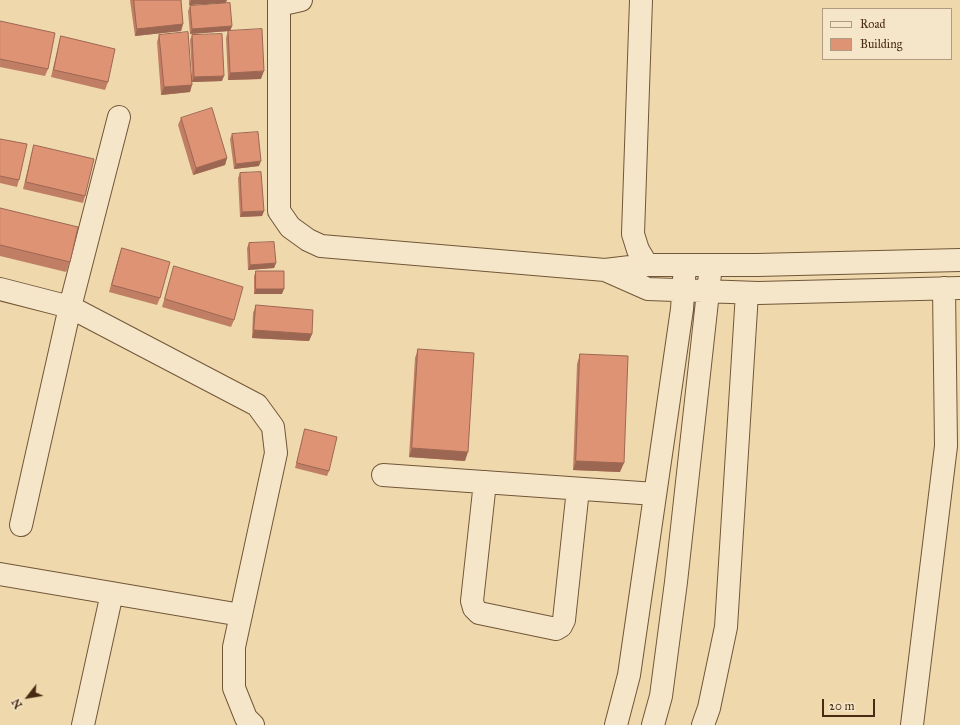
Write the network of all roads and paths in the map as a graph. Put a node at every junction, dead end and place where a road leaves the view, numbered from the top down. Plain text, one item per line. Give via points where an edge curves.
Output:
1 (301, 0) edge
2 (641, 0) edge
3 (279, 3) edge
4 (119, 117) dead end
5 (960, 260) edge
6 (647, 265) junction
7 (685, 265) junction
8 (711, 265) junction
9 (606, 270) junction
10 (952, 288) edge
11 (0, 289) edge
12 (682, 291) junction
13 (708, 291) junction
14 (747, 293) junction
15 (70, 307) junction
16 (383, 475) dead end
17 (485, 482) junction
18 (578, 489) junction
19 (655, 494) junction
20 (21, 525) dead end
21 (0, 574) edge
22 (112, 593) junction
23 (241, 615) junction
24 (83, 725) edge
25 (253, 725) edge
26 (616, 725) edge
27 (653, 725) edge
28 (703, 725) edge
29 (912, 725) edge

1 - 3 street
2 - 6 street via 633,234 638,250
3 - 9 street via 279,211 290,227 321,246
4 - 15 street
5 - 8 street
6 - 7 street
6 - 9 street
7 - 8 street
7 - 12 street
8 - 13 street
9 - 12 street via 648,289
10 - 14 street
10 - 29 street via 946,446
11 - 15 street
12 - 13 street
12 - 19 street via 682,310
13 - 14 street
13 - 27 street via 676,582 661,696
14 - 28 street via 726,627
15 - 20 street
15 - 23 street via 257,405 273,427 276,453
16 - 17 street
17 - 18 street
17 - 18 street via 472,601 474,608 479,613 556,629 564,620
18 - 19 street
19 - 26 street via 629,675
21 - 22 street
22 - 23 street
22 - 24 street
23 - 25 street via 234,647 234,688 246,718

